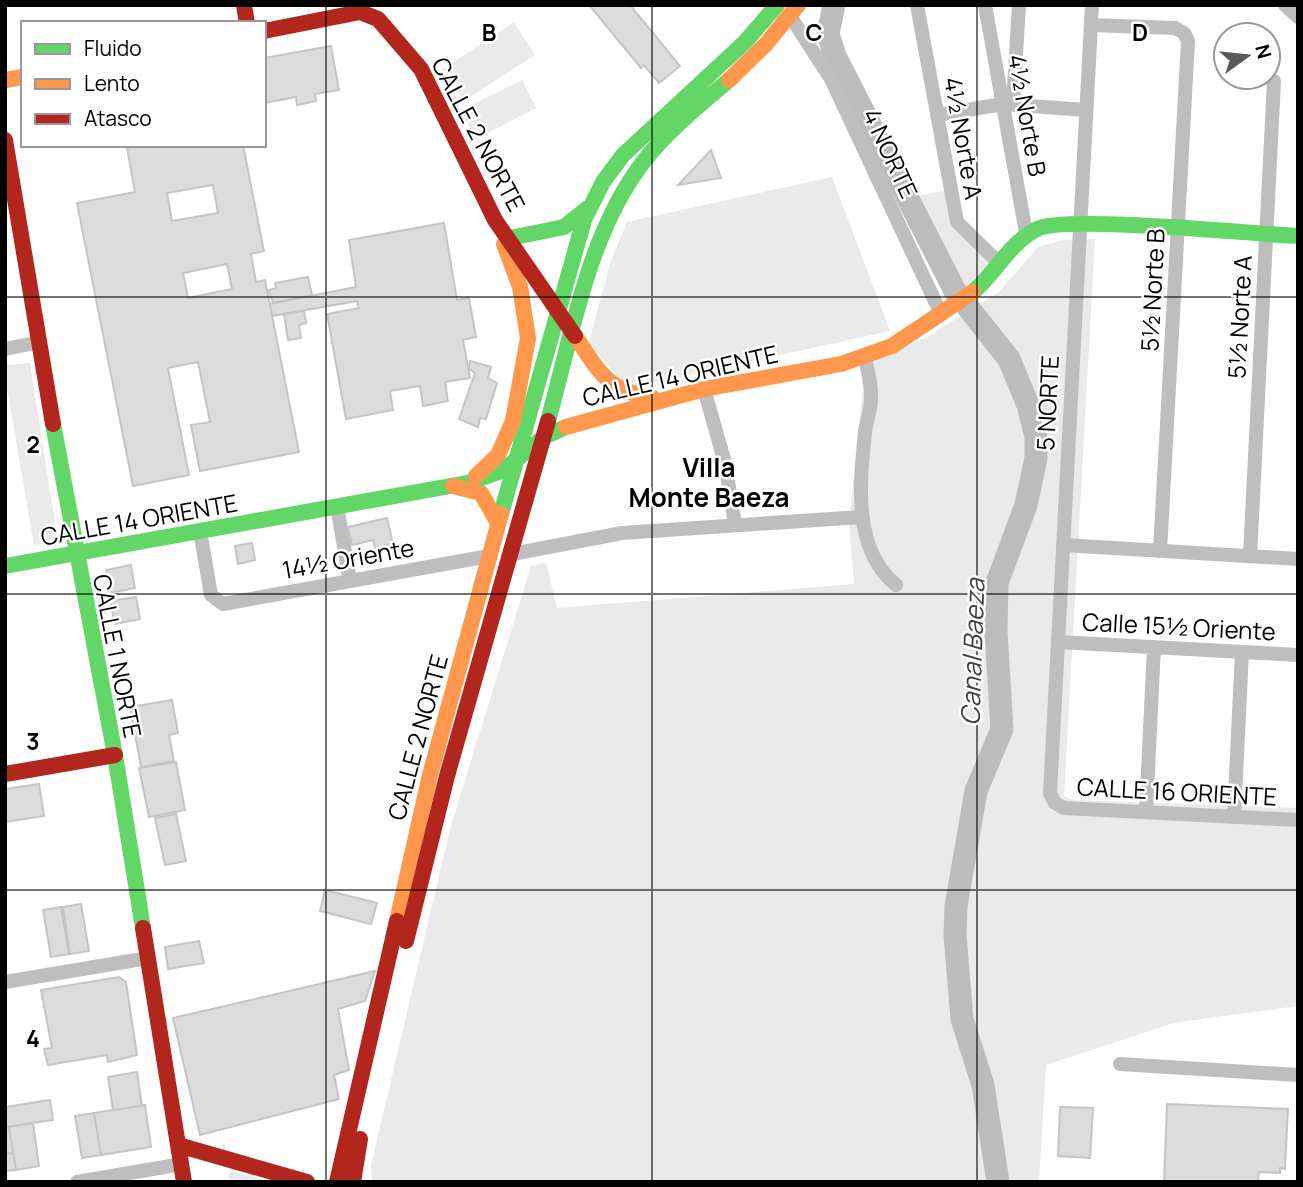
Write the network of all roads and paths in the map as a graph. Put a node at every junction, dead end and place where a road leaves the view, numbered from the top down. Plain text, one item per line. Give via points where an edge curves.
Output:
1 (777, 5) edge
2 (917, 5) edge
3 (985, 5) edge
4 (1019, 5) edge
5 (1091, 5) edge
6 (1285, 5) edge
7 (794, 11) edge
8 (1298, 17) edge
9 (1091, 25) junction
10 (266, 31) edge
11 (1273, 91) edge
12 (1008, 104) junction
13 (1086, 110) junction
14 (937, 115) junction
15 (5, 140) edge
16 (592, 205) junction
17 (495, 220) junction
18 (1079, 224) junction
19 (1178, 229) junction
20 (1026, 233) junction
21 (1266, 234) junction
22 (1298, 236) edge
23 (510, 238) junction
24 (998, 261) junction
25 (557, 308) junction
26 (948, 310) junction
27 (573, 332) junction
28 (40, 342) junction
29 (5, 349) edge
30 (865, 357) junction
31 (704, 389) junction
32 (668, 397) junction
33 (544, 438) junction
34 (514, 463) junction
35 (460, 484) junction
36 (337, 506) junction
37 (856, 518) junction
38 (498, 523) junction
39 (735, 524) junction
40 (200, 531) junction
41 (1063, 545) junction
42 (1160, 551) junction
43 (75, 554) junction
44 (512, 554) junction
45 (489, 556) junction
46 (1250, 556) junction
47 (1298, 559) edge
48 (5, 566) edge
49 (350, 581) junction
50 (896, 585) dead end
51 (1058, 642) junction
52 (1154, 648) junction
53 (1242, 652) junction
54 (1298, 655) edge
55 (115, 755) junction
56 (5, 774) edge
57 (1055, 803) joint
58 (1146, 812) junction
59 (1234, 817) junction
60 (1298, 820) edge
61 (148, 958) junction
62 (5, 982) edge
63 (1120, 1064) dead end
64 (1298, 1075) edge
65 (178, 1145) junction
66 (182, 1164) junction
67 (77, 1182) edge
68 (184, 1182) edge
69 (307, 1182) edge
70 (337, 1182) edge
71 (353, 1182) edge

1 - 16 main road via 745,42 631,146 603,182
2 - 14 street, 4½ Norte A
3 - 12 street, 4½ Norte B
4 - 12 street
5 - 9 street, 5 NORTE
6 - 8 street
7 - 26 street, 4 NORTE
7 - 27 main road via 742,70 656,147 632,179 598,248
9 - 13 street, 5 NORTE
9 - 19 street, 5½ Norte B via 1175,29 1188,41
10 - 17 main road, CALLE 2 NORTE via 360,12 379,19 414,59
11 - 21 street, 5½ Norte A
12 - 13 street
12 - 14 street
12 - 20 street, 4½ Norte B
13 - 18 street, 5 NORTE
14 - 24 street, 4½ Norte A via 957,222
15 - 28 main road, CALLE 1 NORTE
16 - 23 main road via 564,227
16 - 25 main road
17 - 23 main road, CALLE 2 NORTE
17 - 35 main road via 520,287 528,338 519,394 503,444 493,464
18 - 19 main road
18 - 20 main road via 1049,225
18 - 41 street, 5 NORTE
19 - 21 main road
19 - 42 street, 5½ Norte B
20 - 24 main road, CALLE 14 ORIENTE
21 - 22 main road
21 - 46 street, 5½ Norte A
23 - 25 main road, CALLE 2 NORTE
24 - 26 main road, CALLE 14 ORIENTE via 976,290
25 - 27 main road, CALLE 2 NORTE
25 - 34 main road, CALLE 2 NORTE
26 - 30 main road, CALLE 14 ORIENTE via 906,339
27 - 32 main road, CALLE 2 NORTE via 604,377 624,393
27 - 33 main road, CALLE 2 NORTE
28 - 29 street
28 - 43 main road, CALLE 1 NORTE
30 - 31 main road, CALLE 14 ORIENTE
30 - 37 street via 872,393
31 - 32 main road, CALLE 14 ORIENTE
31 - 39 street via 725,463
32 - 33 main road, CALLE 14 ORIENTE via 577,422
33 - 34 main road, CALLE 14 ORIENTE
33 - 44 main road, CALLE 2 NORTE
34 - 35 main road, CALLE 14 ORIENTE via 496,474
34 - 38 main road, CALLE 2 NORTE
35 - 36 main road, CALLE 14 ORIENTE
35 - 38 main road via 481,493
36 - 40 main road, CALLE 14 ORIENTE
36 - 49 street
37 - 39 street
37 - 50 street via 885,575
38 - 45 main road, CALLE 2 NORTE
39 - 44 street via 622,533
40 - 43 main road, CALLE 14 ORIENTE
40 - 49 street, 14½ Oriente via 215,601 226,603
41 - 42 street
41 - 51 street, 5 NORTE
42 - 46 street
43 - 48 main road, CALLE 14 ORIENTE
43 - 55 main road, CALLE 1 NORTE
44 - 71 main road, CALLE 2 NORTE via 447,776 371,1084
45 - 49 street, 14½ Oriente
45 - 70 main road, CALLE 2 NORTE via 418,818
46 - 47 street
51 - 52 street, Calle 15½ Oriente
51 - 57 street, 5 NORTE via 1050,793
52 - 53 street, Calle 15½ Oriente
52 - 58 street
53 - 54 street, Calle 15½ Oriente
53 - 59 street
55 - 56 main road
55 - 61 main road, CALLE 1 NORTE
57 - 58 street, CALLE 16 ORIENTE via 1064,808
58 - 59 street, CALLE 16 ORIENTE
59 - 60 street, CALLE 16 ORIENTE
61 - 62 street
61 - 65 main road, CALLE 1 NORTE
63 - 64 street
65 - 66 main road, CALLE 1 NORTE
65 - 69 main road
66 - 67 street
66 - 68 main road, CALLE 1 NORTE

